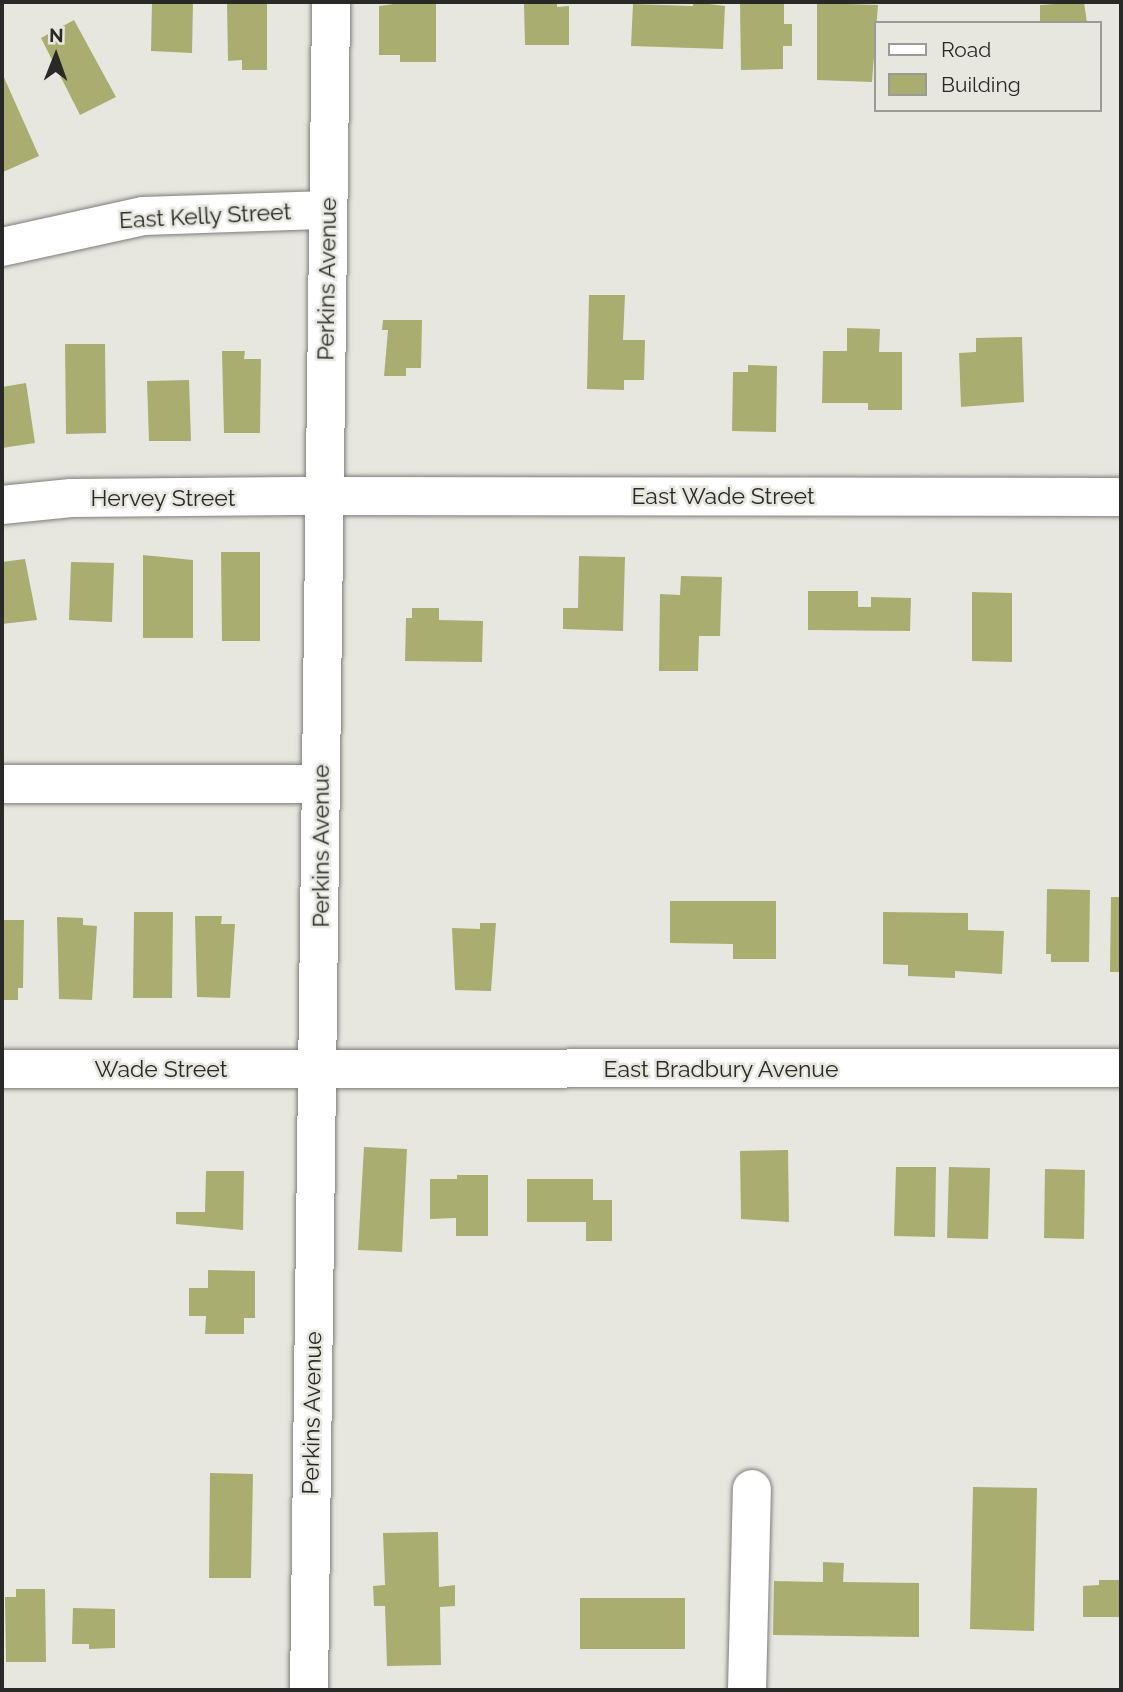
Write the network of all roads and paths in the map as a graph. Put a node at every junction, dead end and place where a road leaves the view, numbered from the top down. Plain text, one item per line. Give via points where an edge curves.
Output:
1 (331, 2) edge
2 (328, 210) junction
3 (2, 247) edge
4 (324, 496) junction
5 (1121, 497) edge
6 (2, 505) edge
7 (2, 784) edge
8 (321, 784) junction
9 (1121, 1068) edge
10 (2, 1069) edge
11 (320, 1069) junction
12 (752, 1489) dead end
13 (309, 1690) edge
14 (747, 1690) edge

1 - 2 street, Perkins Avenue
2 - 3 street, East Kelly Street via 143,216
2 - 4 street, Perkins Avenue
4 - 5 street, East Wade Street
4 - 6 street, Hervey Street via 71,498
4 - 8 street, Perkins Avenue
7 - 8 street
8 - 11 street, Perkins Avenue
9 - 11 street, East Bradbury Avenue
10 - 11 street, Wade Street
11 - 13 street, Perkins Avenue
12 - 14 street

